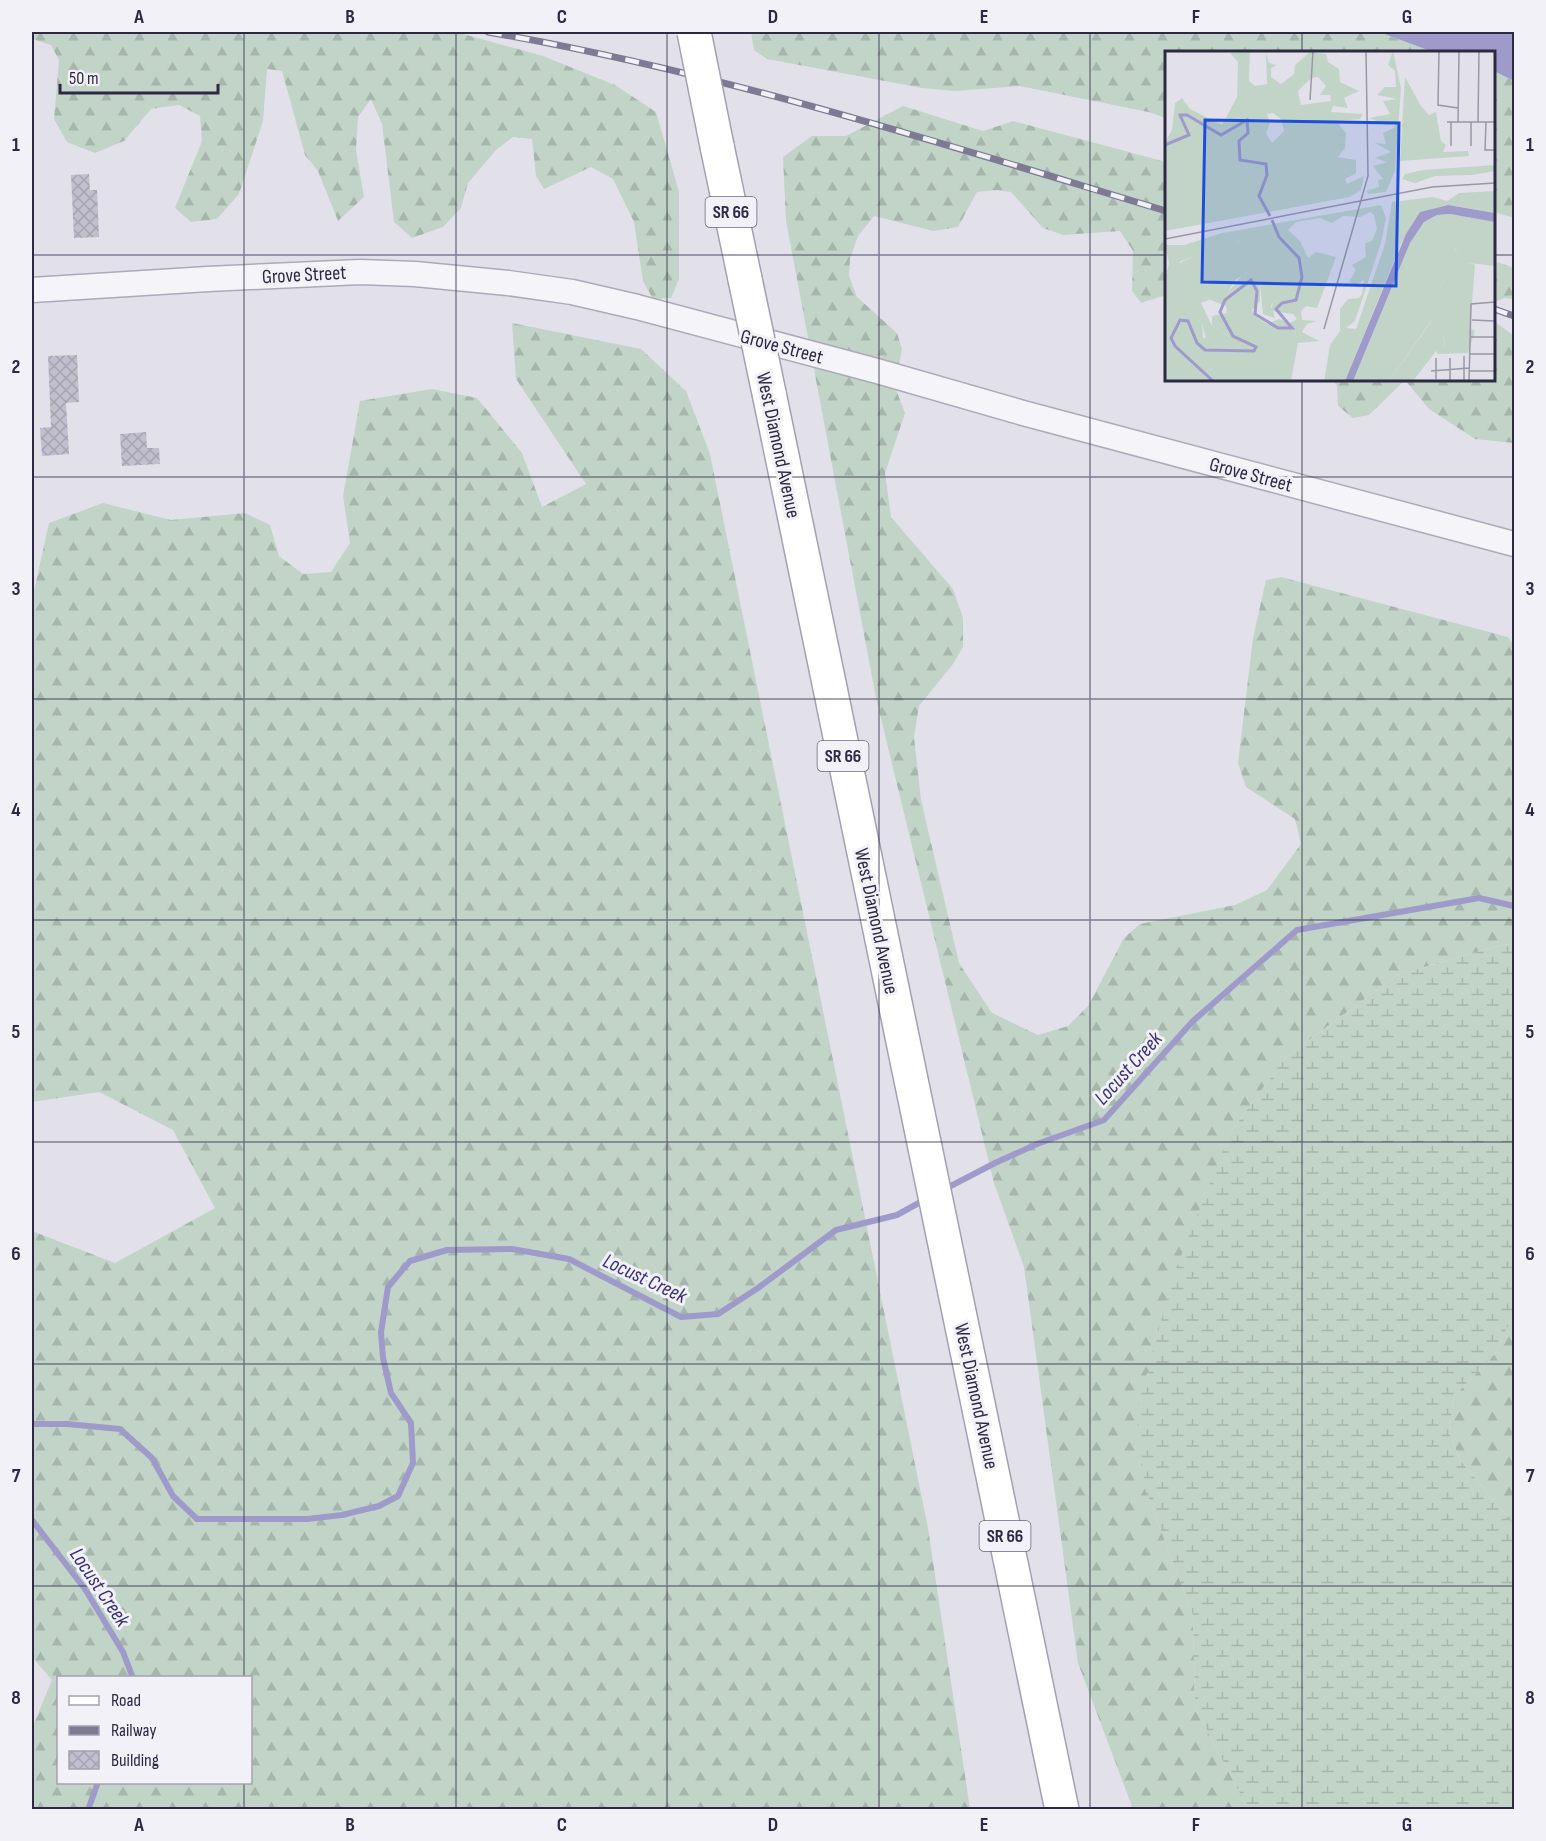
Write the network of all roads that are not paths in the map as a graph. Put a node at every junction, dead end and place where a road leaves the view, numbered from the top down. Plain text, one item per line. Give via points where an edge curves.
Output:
1 (694, 32) edge
2 (32, 290) edge
3 (1515, 544) edge
4 (1062, 1809) edge

1 - 4 main road, West Diamond Avenue / SR 66, bridge
2 - 3 street, Grove Street via 360,272 572,292

